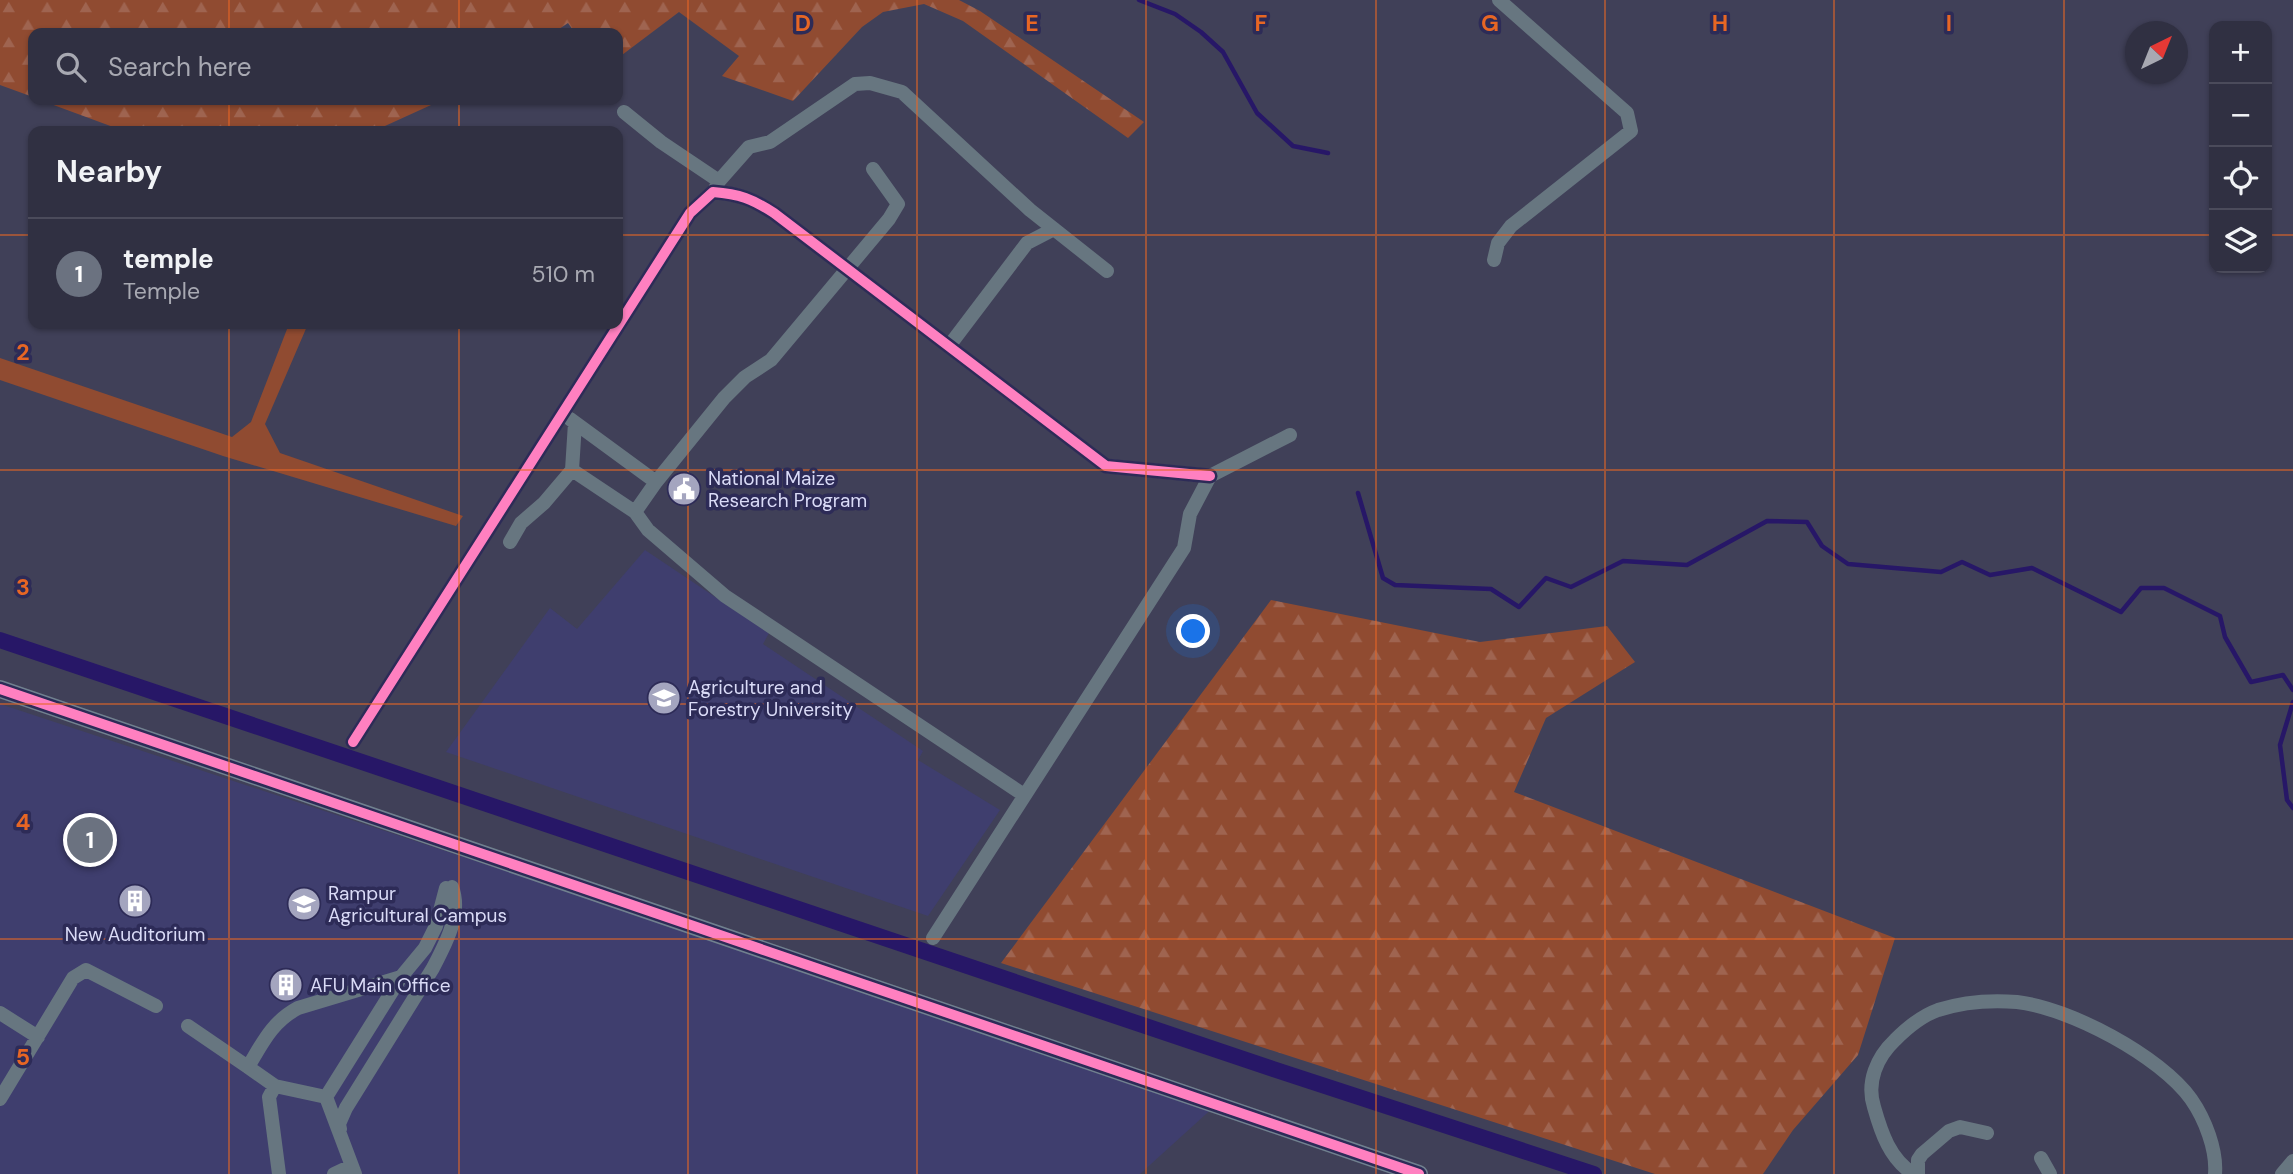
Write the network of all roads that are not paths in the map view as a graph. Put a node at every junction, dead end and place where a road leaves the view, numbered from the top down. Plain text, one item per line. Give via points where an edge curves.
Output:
1 (1499, 0) edge
2 (624, 113) dead end
3 (873, 169) dead end
4 (716, 186) junction
5 (1054, 229) junction
6 (1494, 260) dead end
7 (848, 269) junction
8 (1107, 271) dead end
9 (623, 320) edge
10 (617, 329) edge
11 (949, 346) junction
12 (563, 414) junction
13 (575, 423) junction
14 (1290, 435) dead end
15 (572, 470) junction
16 (1210, 477) junction
17 (656, 482) junction
18 (635, 512) junction
19 (510, 542) dead end
20 (0, 689) edge
21 (353, 742) dead end
22 (1024, 795) junction
23 (933, 938) dead end
24 (401, 977) junction
25 (156, 1006) dead end
26 (0, 1013) edge
27 (188, 1026) dead end
28 (38, 1037) junction
29 (248, 1067) junction
30 (275, 1086) junction
31 (326, 1097) junction
32 (0, 1099) edge
33 (1987, 1133) dead end
34 (346, 1147) junction
35 (2041, 1158) dead end
36 (2293, 1161) edge
37 (353, 1170) edge
38 (279, 1174) edge
39 (334, 1174) edge
40 (1419, 1174) edge
41 (1916, 1174) edge
42 (2050, 1174) edge
43 (2215, 1174) edge
44 (2281, 1174) edge

1 - 6 street via 1627,113 1631,131 1511,226 1498,243
2 - 4 street
3 - 7 street via 898,204
4 - 5 street via 748,147 770,142 855,84 870,83 902,92
4 - 7 street via 753,200
4 - 9 street via 691,213
5 - 8 street
5 - 11 street via 1027,243
7 - 11 street
7 - 17 street via 771,360 723,398
10 - 12 street
11 - 16 street via 1106,466
12 - 13 street
12 - 21 street
13 - 15 street
13 - 17 street
14 - 16 street
15 - 18 street
15 - 19 street via 521,523
16 - 22 street via 1190,514 1184,548
17 - 18 street
18 - 22 street via 649,530 725,596
20 - 40 main road
22 - 23 street
24 - 29 street via 298,1007 268,1032
24 - 31 street
24 - 34 street via 425,948 449,888 457,901 445,944 346,1108 339,1124
25 - 28 street via 86,970 73,978
26 - 28 street
27 - 29 street
28 - 32 street
29 - 30 street
30 - 31 street
30 - 38 street via 269,1097
31 - 34 street
33 - 41 street via 1960,1126 1949,1131 1922,1154
34 - 37 street
35 - 42 street
36 - 44 street
37 - 39 street
41 - 43 street via 1894,1156 1872,1102 1873,1070 1883,1051 1935,1011 2019,1002 2089,1024 2154,1063 2178,1084 2207,1131

